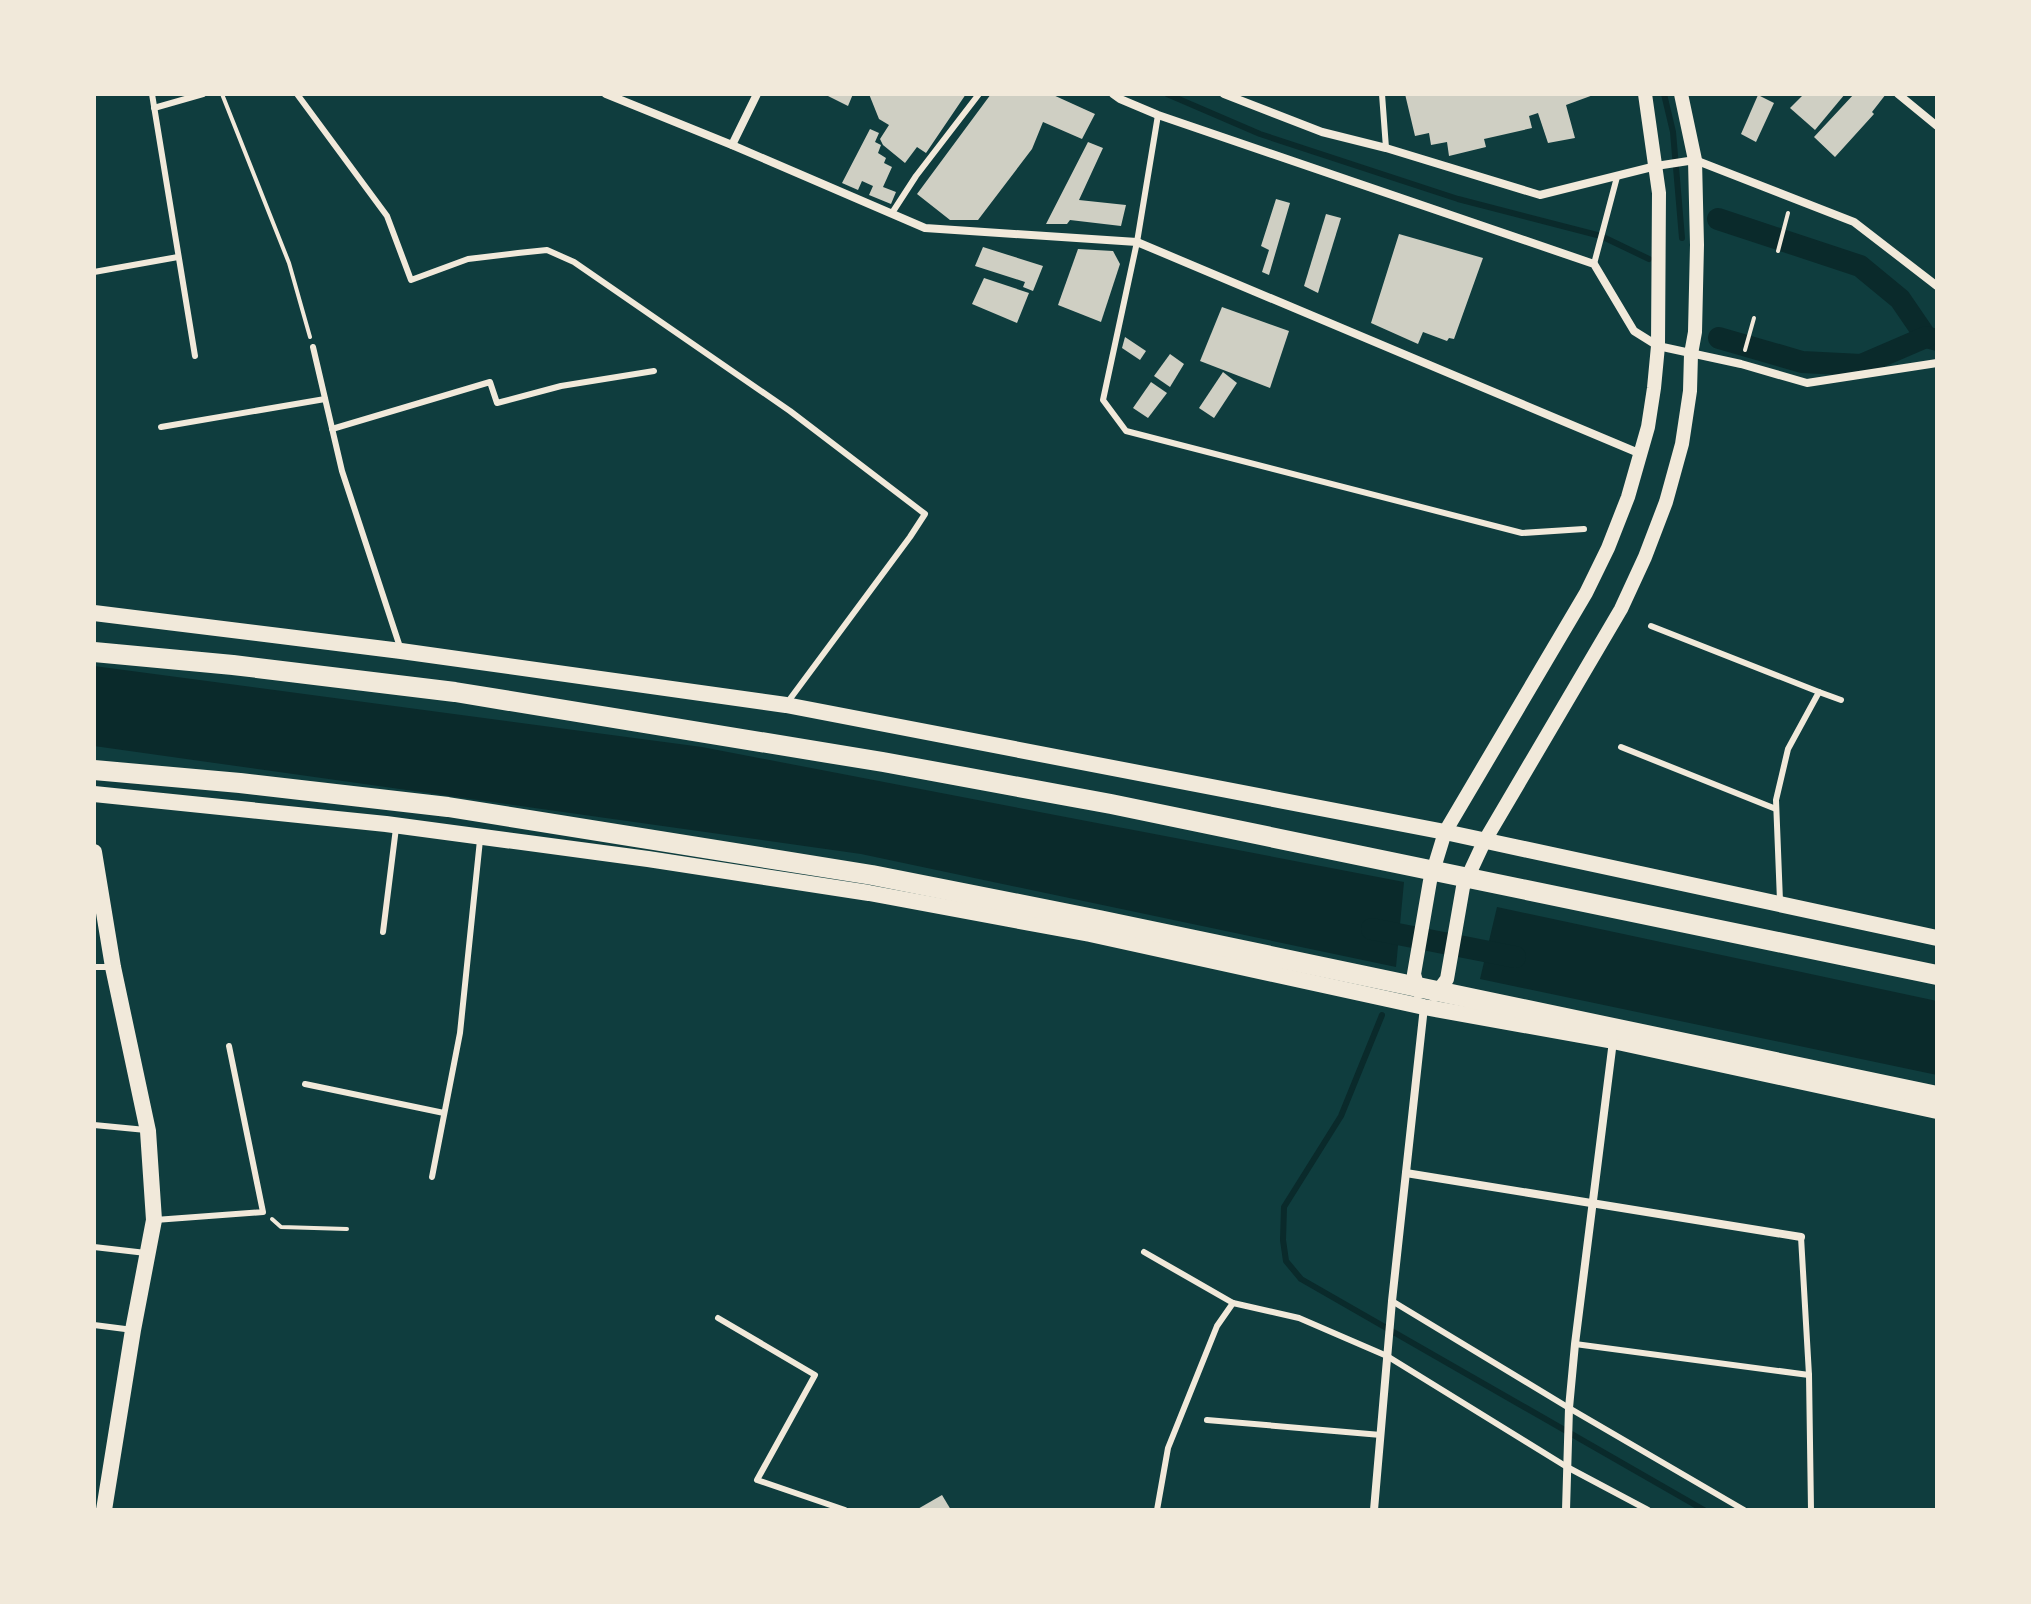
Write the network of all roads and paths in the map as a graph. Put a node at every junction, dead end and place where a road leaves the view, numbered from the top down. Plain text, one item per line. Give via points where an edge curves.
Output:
1 (152, 94) edge
2 (203, 94) edge
3 (222, 94) edge
4 (297, 94) edge
5 (606, 94) edge
6 (757, 94) edge
7 (979, 94) edge
8 (1113, 94) edge
9 (1224, 94) edge
10 (1382, 94) edge
11 (1645, 94) edge
12 (1681, 94) edge
13 (1898, 94) edge
14 (154, 108) junction
15 (1158, 115) junction
16 (1937, 126) edge
17 (732, 145) junction
18 (1386, 148) junction
19 (1695, 160) junction
20 (1656, 166) junction
21 (1617, 177) junction
22 (892, 213) junction
23 (1788, 213) dead end
24 (1137, 242) junction
25 (1778, 251) dead end
26 (178, 257) junction
27 (1594, 264) junction
28 (94, 272) edge
29 (1937, 286) edge
30 (1754, 318) dead end
31 (1658, 346) junction
32 (313, 347) joint
33 (1745, 351) dead end
34 (1691, 354) junction
35 (195, 356) dead end
36 (1937, 363) edge
37 (654, 371) dead end
38 (325, 399) junction
39 (161, 427) dead end
40 (332, 429) junction
41 (1641, 454) junction
42 (1584, 529) dead end
43 (94, 613) edge
44 (1651, 626) dead end
45 (401, 651) junction
46 (94, 652) edge
47 (1819, 692) junction
48 (1841, 700) dead end
49 (786, 705) junction
50 (1621, 747) dead end
51 (94, 770) edge
52 (94, 794) edge
53 (1776, 809) junction
54 (396, 825) junction
55 (1445, 832) junction
56 (480, 836) junction
57 (1484, 842) junction
58 (94, 852) edge
59 (1781, 904) junction
60 (383, 932) dead end
61 (1937, 938) edge
62 (94, 967) edge
63 (113, 967) junction
64 (1937, 975) edge
65 (1424, 1007) junction
66 (1613, 1041) junction
67 (229, 1046) dead end
68 (305, 1084) dead end
69 (1937, 1096) edge
70 (1937, 1111) edge
71 (444, 1113) junction
72 (94, 1125) edge
73 (148, 1131) junction
74 (1406, 1173) junction
75 (432, 1177) dead end
76 (1594, 1203) junction
77 (263, 1212) junction
78 (154, 1220) junction
79 (347, 1229) dead end
80 (1801, 1237) joint
81 (94, 1247) edge
82 (1144, 1252) dead end
83 (149, 1254) junction
84 (1392, 1301) junction
85 (1233, 1303) junction
86 (718, 1318) dead end
87 (94, 1325) edge
88 (133, 1330) junction
89 (1575, 1344) junction
90 (1387, 1356) junction
91 (1809, 1375) junction
92 (1569, 1408) junction
93 (1207, 1420) dead end
94 (1381, 1435) junction
95 (1567, 1467) junction
96 (104, 1510) edge
97 (845, 1510) edge
98 (1157, 1510) edge
99 (1374, 1510) edge
100 (1566, 1510) edge
101 (1648, 1510) edge
102 (1744, 1510) edge
103 (1811, 1510) edge

1 - 14 lane
2 - 14 lane
3 - 32 path via 289,263
4 - 49 lane via 387,216 411,280 468,259 518,253 547,250 574,262 790,411 925,514
5 - 17 street
6 - 17 street
7 - 22 lane
8 - 15 street
9 - 18 street via 1322,132
10 - 18 lane
11 - 20 street
12 - 19 street
13 - 16 street
14 - 26 lane
15 - 24 lane
15 - 27 street
17 - 22 street
18 - 21 street via 1540,195
19 - 20 street
19 - 29 street via 1854,222
19 - 34 street
20 - 21 street
20 - 31 street
21 - 27 lane
22 - 24 street via 925,228
23 - 25 path
24 - 41 street
24 - 42 lane via 1103,400 1126,431 1522,533
26 - 28 lane
26 - 35 lane
27 - 31 street via 1634,331
30 - 33 path
31 - 34 street
31 - 41 street
32 - 38 lane
34 - 36 street via 1807,383
34 - 57 street via 1682,444 1645,557 1621,609
37 - 40 lane via 497,403 490,382
38 - 39 lane
38 - 40 lane
40 - 45 lane
41 - 55 street via 1586,593
43 - 45 main road
44 - 47 lane
45 - 49 main road
46 - 64 highway via 455,692 883,762
47 - 48 lane
47 - 53 lane via 1788,749
49 - 55 main road
50 - 53 lane
51 - 69 highway via 448,807 872,875
52 - 54 main road
53 - 59 lane
54 - 56 main road
54 - 60 lane
55 - 57 main road
55 - 65 street via 1430,881 1414,974
56 - 65 main road via 883,896 1090,934
56 - 71 lane via 460,1033
57 - 59 main road
57 - 65 street via 1463,887 1447,979
58 - 63 main road
59 - 61 main road
62 - 63 lane
63 - 73 main road
65 - 66 main road
65 - 74 street
66 - 70 main road
66 - 76 street
67 - 77 lane
68 - 71 lane
71 - 75 lane
72 - 73 lane
73 - 78 main road
74 - 76 street
74 - 84 street
76 - 80 street
76 - 89 street
77 - 78 lane
77 - 79 path via 281,1227
78 - 83 main road
80 - 91 lane
81 - 83 lane
82 - 85 lane
83 - 88 main road
84 - 90 street
84 - 92 lane
85 - 90 lane via 1299,1318
85 - 98 lane via 1217,1326 1168,1448
86 - 97 lane via 815,1375 757,1480
87 - 88 lane
88 - 96 main road
89 - 91 lane
89 - 92 street
90 - 94 street
90 - 95 lane
91 - 103 lane
92 - 95 street
92 - 102 lane
93 - 94 lane
94 - 99 street
95 - 100 street
95 - 101 lane

